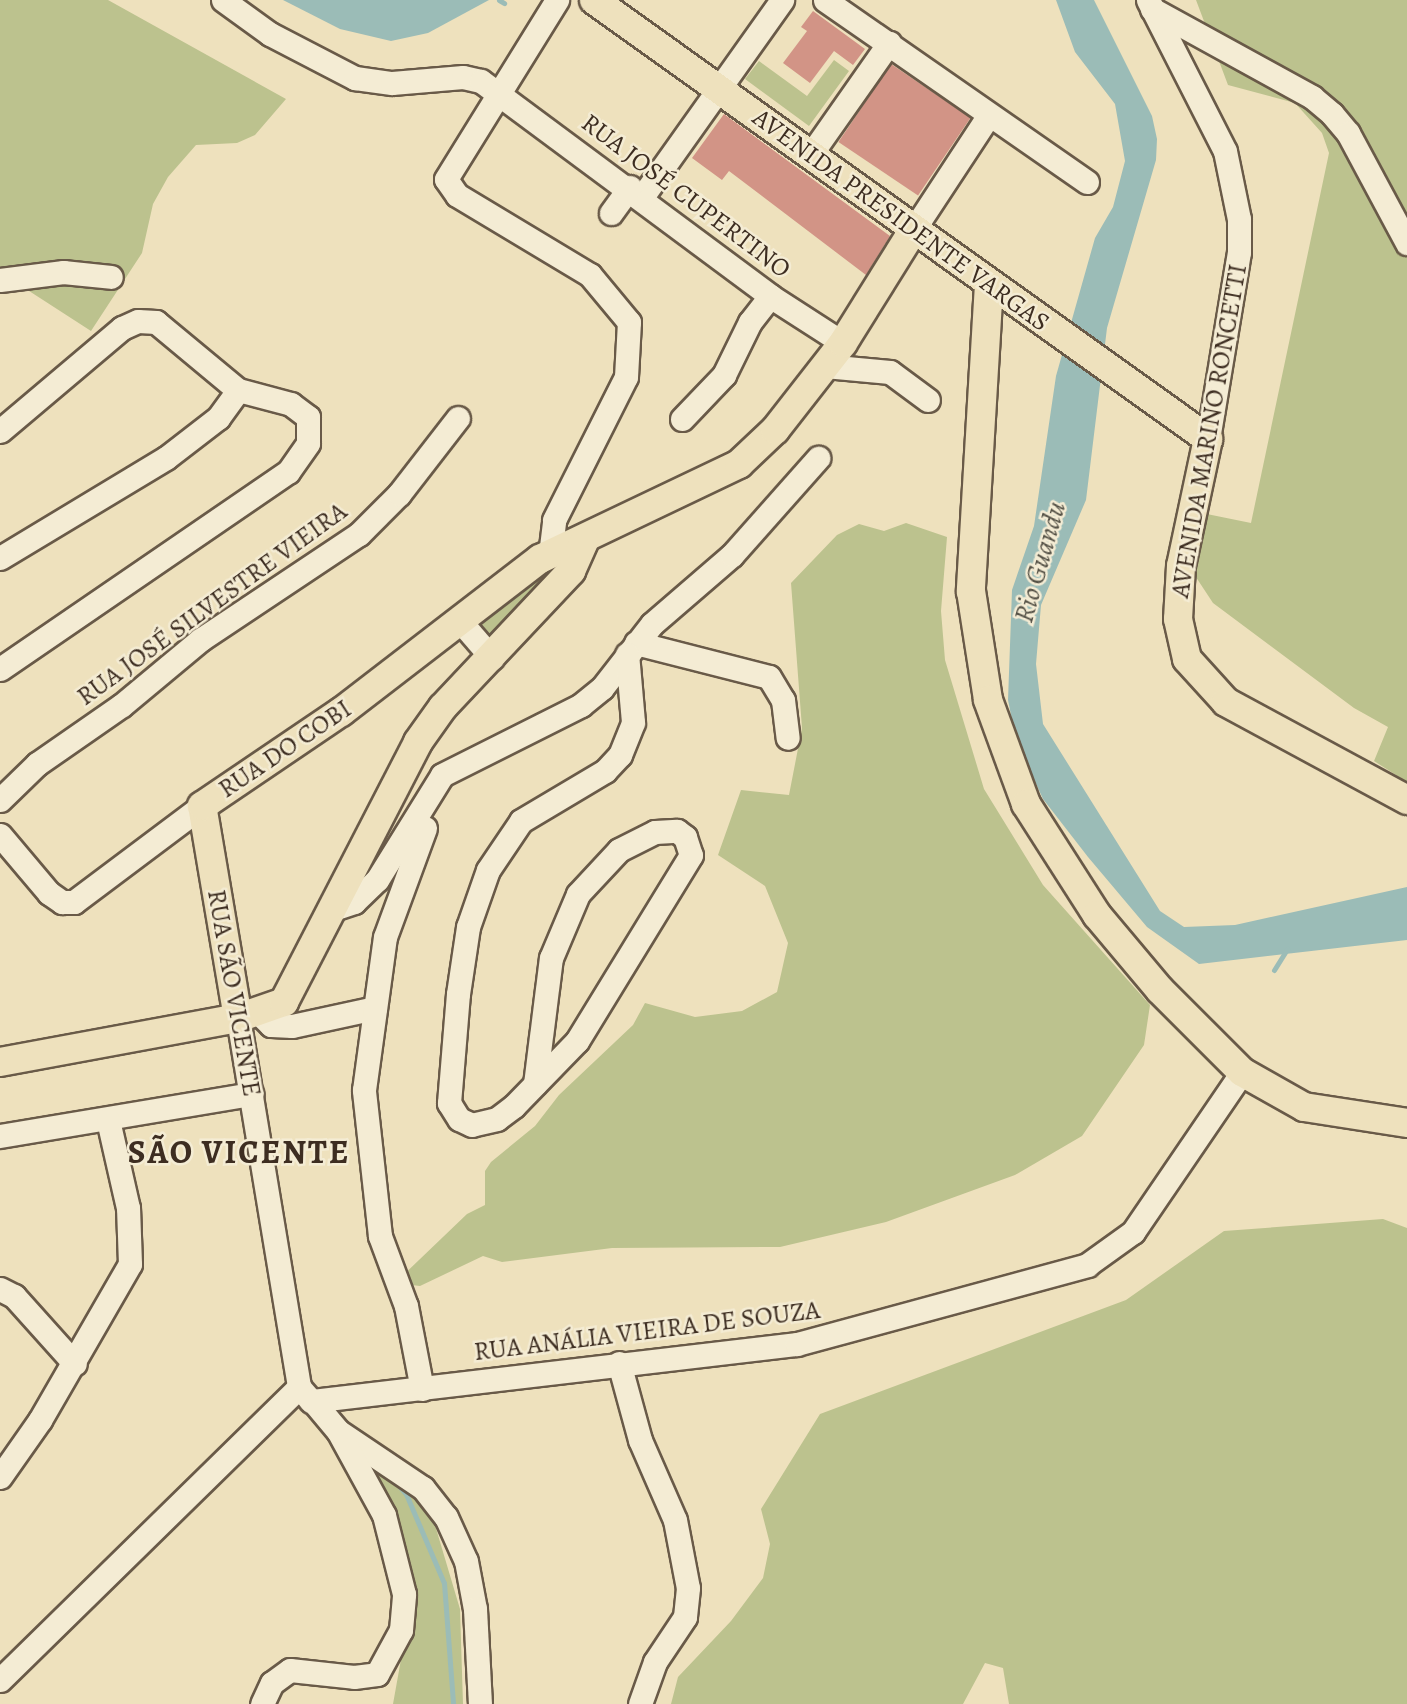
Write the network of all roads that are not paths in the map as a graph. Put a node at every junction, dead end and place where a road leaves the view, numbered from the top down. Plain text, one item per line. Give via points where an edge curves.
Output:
1 (223, 0) edge
2 (557, 0) edge
3 (594, 0) edge
4 (782, 0) edge
5 (825, 0) edge
6 (1150, 4) edge
7 (889, 43) junction
8 (719, 87) junction
9 (497, 90) junction
10 (989, 115) junction
11 (811, 154) junction
12 (1087, 182) dead end
13 (636, 192) junction
14 (611, 213) dead end
15 (914, 229) junction
16 (1407, 243) edge
17 (111, 277) dead end
18 (0, 280) edge
19 (989, 284) junction
20 (769, 296) junction
21 (843, 343) junction
22 (825, 366) junction
23 (238, 390) junction
24 (928, 400) dead end
25 (457, 418) dead end
26 (682, 419) dead end
27 (0, 431) edge
28 (1208, 439) junction
29 (818, 458) dead end
30 (584, 542) junction
31 (550, 555) junction
32 (0, 558) edge
33 (460, 621) junction
34 (631, 648) junction
35 (492, 658) junction
36 (0, 669) edge
37 (788, 738) dead end
38 (467, 764) junction
39 (0, 800) edge
40 (1407, 800) edge
41 (202, 806) junction
42 (4, 849) edge
43 (336, 908) junction
44 (375, 1008) junction
45 (248, 1016) junction
46 (0, 1062) edge
47 (1242, 1072) junction
48 (535, 1084) junction
49 (252, 1094) junction
50 (108, 1120) junction
51 (1407, 1123) edge
52 (0, 1136) edge
53 (0, 1289) edge
54 (619, 1363) junction
55 (75, 1364) junction
56 (422, 1389) junction
57 (306, 1394) junction
58 (338, 1431) junction
59 (0, 1477) edge
60 (0, 1680) edge
61 (262, 1704) edge
62 (480, 1704) edge
63 (640, 1704) edge

1 - 9 street, RUA JOSÉ CUPERTINO via 270,34 355,78 415,83 463,77
2 - 9 street
3 - 8 main road, AVENIDA PRESIDENTE VARGAS
4 - 8 street
5 - 7 street
6 - 16 street via 1312,97 1332,114 1348,133
6 - 28 street, AVENIDA MARINO RONCETTI via 1225,151 1239,219 1239,252
7 - 10 street
7 - 11 street
8 - 11 main road, AVENIDA PRESIDENTE VARGAS
8 - 13 street
9 - 13 street, RUA JOSÉ CUPERTINO
9 - 31 street via 446,174 457,195 590,275 629,322 626,377 558,512
10 - 12 street
10 - 15 street
11 - 15 main road, AVENIDA PRESIDENTE VARGAS
13 - 14 street
13 - 20 street, RUA JOSÉ CUPERTINO
15 - 19 main road, AVENIDA PRESIDENTE VARGAS
15 - 21 main road, RUA DO COBI
17 - 18 street via 64,271
19 - 28 main road, AVENIDA PRESIDENTE VARGAS
19 - 47 main road via 971,592 988,700 1026,804 1097,915
20 - 21 street, RUA JOSÉ CUPERTINO
20 - 26 street via 750,322 724,375
21 - 22 main road, RUA DO COBI
22 - 24 street via 890,372
22 - 30 main road, RUA DO COBI via 775,430 738,464
23 - 27 street via 156,322 122,328
23 - 32 street via 218,418 166,458
23 - 36 street via 291,404 308,417 308,443 288,472
25 - 39 street, RUA JOSÉ SILVESTRE VIEIRA via 399,494 359,534 200,640 122,705 37,764
28 - 40 main road, AVENIDA MARINO RONCETTI via 1181,566 1178,619 1187,659 1226,702
29 - 34 street via 732,555
30 - 31 main road, RUA DO COBI
30 - 35 main road via 571,571
31 - 33 main road, RUA DO COBI
33 - 35 street
33 - 41 main road, RUA DO COBI via 341,712
34 - 37 street via 769,677 783,700
34 - 38 street via 602,688 581,705
34 - 48 street via 633,722 620,755 605,771 521,821 488,870 468,927 450,1062 451,1110 464,1123 484,1125 514,1106
35 - 43 main road via 443,707 418,742
38 - 43 street via 435,781 366,893
38 - 44 street via 431,817 401,885 385,937
41 - 42 street, RUA DO COBI via 74,902 57,900
41 - 45 main road, RUA SÃO VICENTE
43 - 45 main road via 289,997
44 - 45 street via 292,1027
44 - 56 street via 363,1090 373,1195 386,1258 406,1306
45 - 46 main road
45 - 49 street, RUA SÃO VICENTE
47 - 51 main road via 1304,1107
47 - 54 street, RUA ANÁLIA VIEIRA DE SOUZA via 1133,1232 1087,1265 797,1344
48 - 48 street via 603,1005 690,862 685,837 673,830 655,832 619,850 578,894 551,958
49 - 50 street
49 - 57 street, RUA SÃO VICENTE
50 - 52 street
50 - 55 street via 128,1208 130,1264
53 - 55 street via 14,1296
54 - 56 street, RUA ANÁLIA VIEIRA DE SOUZA
54 - 63 street via 640,1440 676,1520 688,1588 685,1617 655,1662
55 - 59 street
56 - 57 street, RUA ANÁLIA VIEIRA DE SOUZA
57 - 58 street
57 - 60 street
58 - 61 street via 393,1541 404,1594 401,1630 376,1674 354,1677 290,1670 272,1683
58 - 62 street via 423,1488 446,1517 466,1561 475,1609

